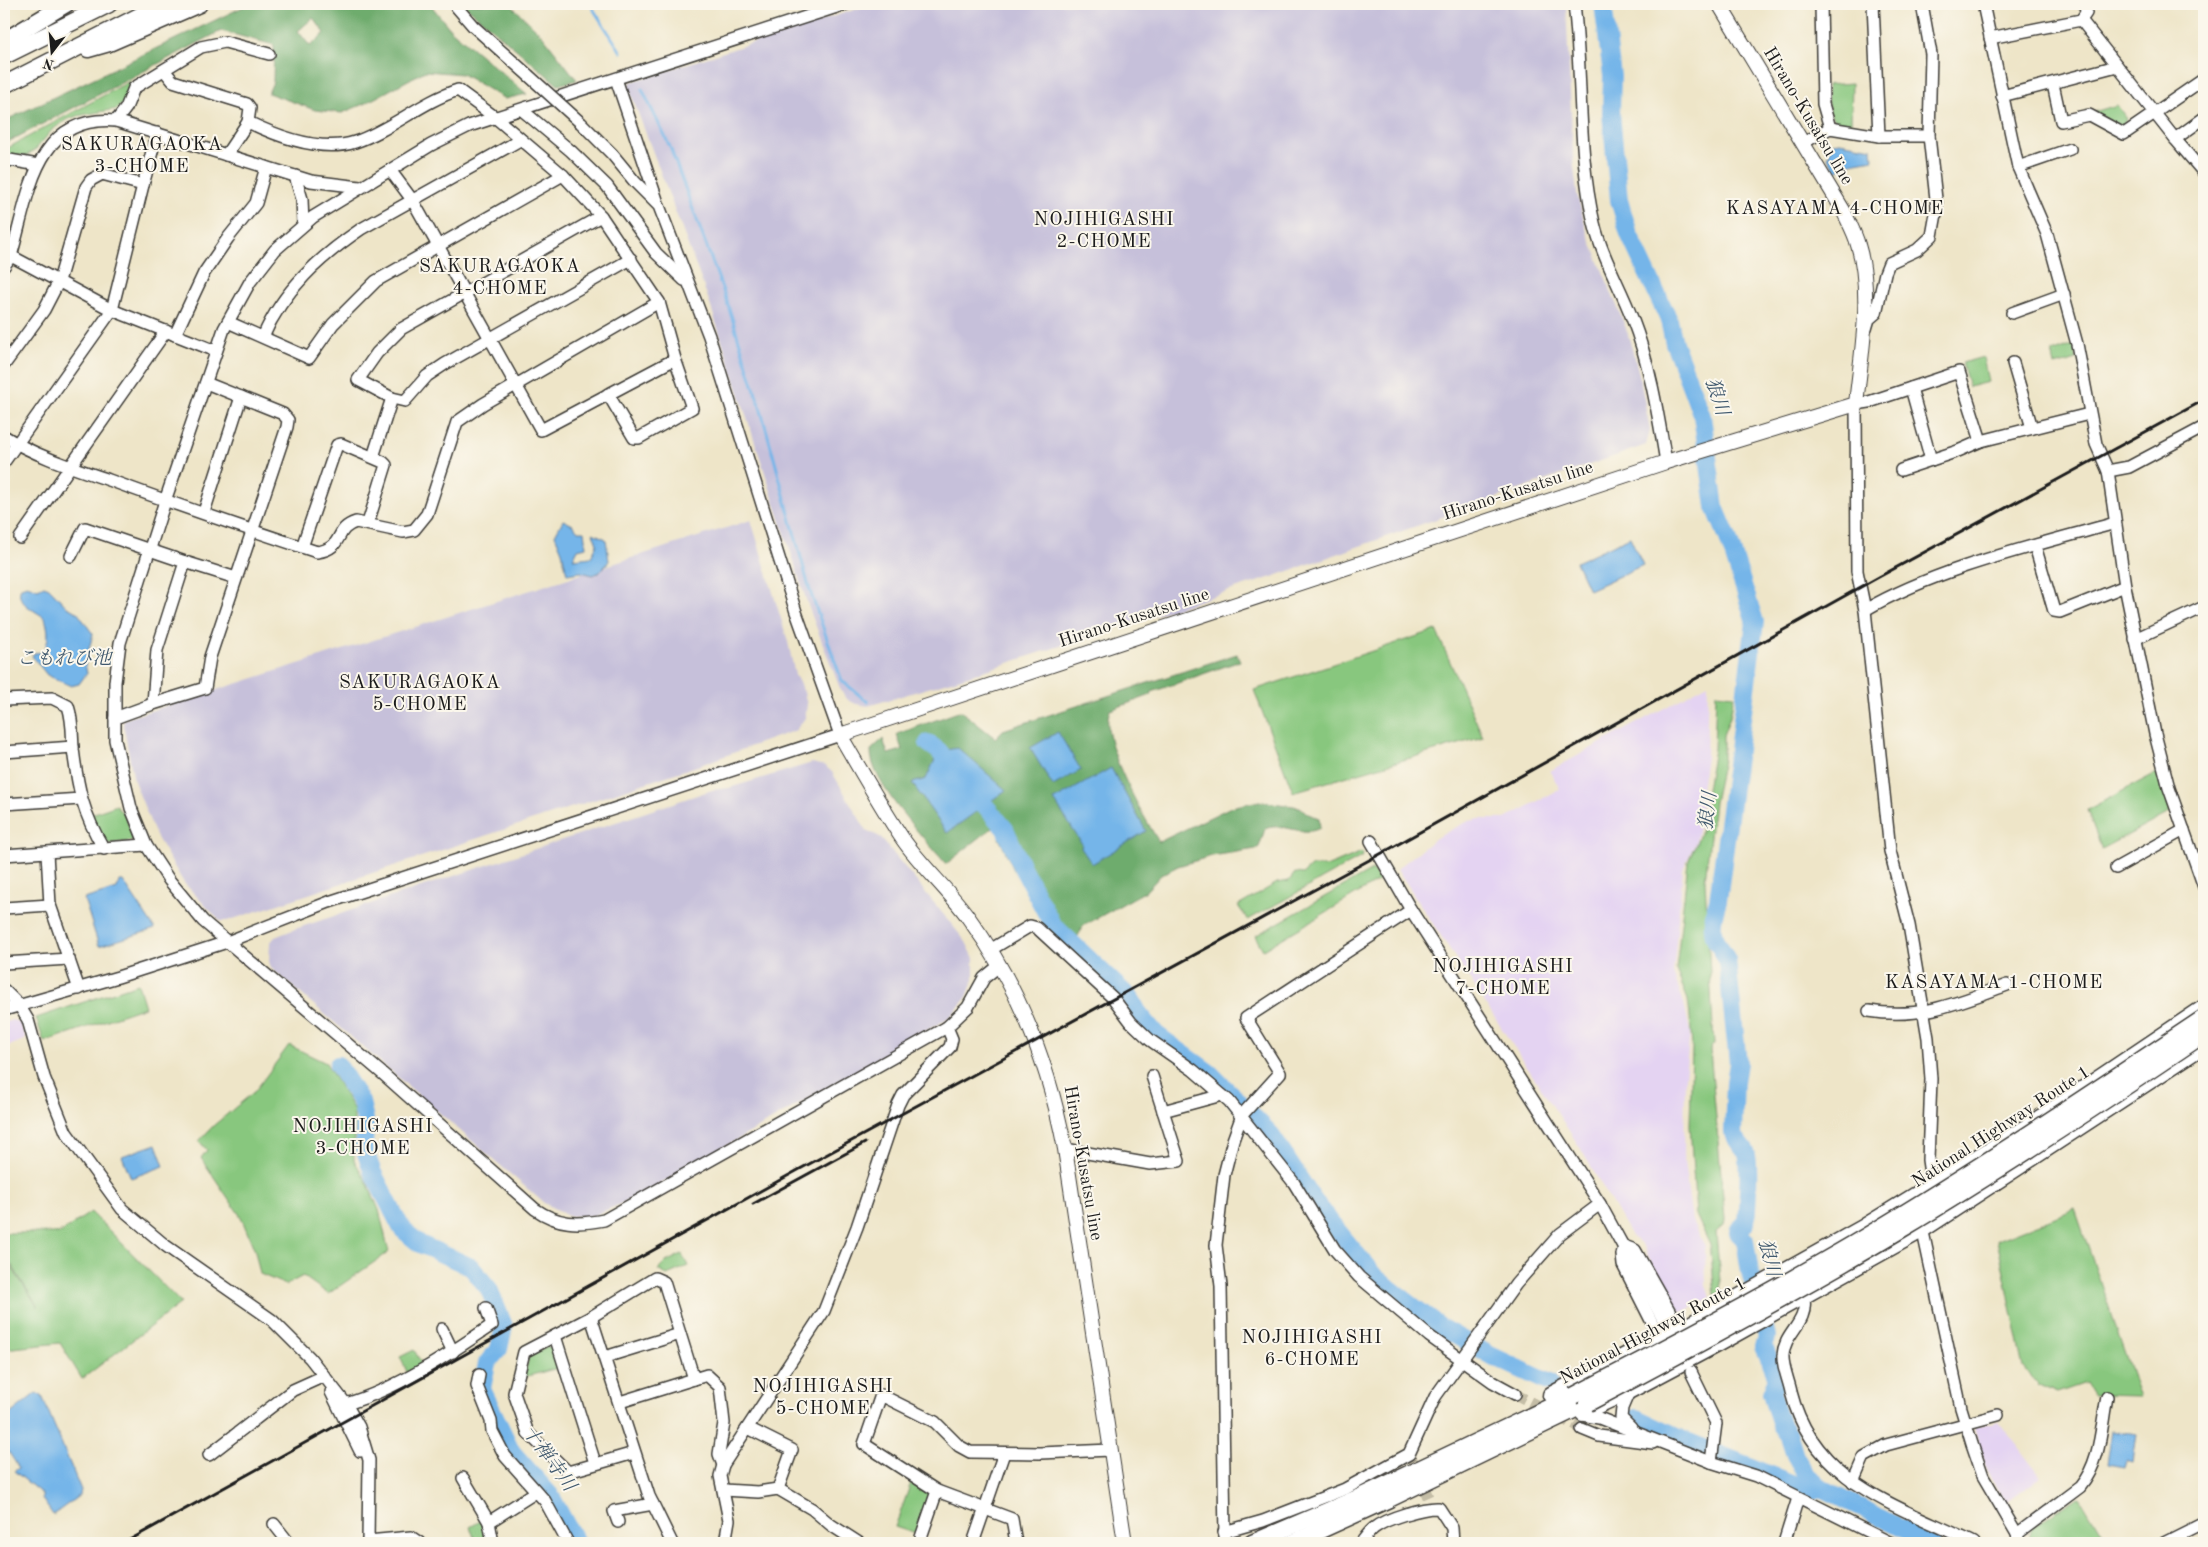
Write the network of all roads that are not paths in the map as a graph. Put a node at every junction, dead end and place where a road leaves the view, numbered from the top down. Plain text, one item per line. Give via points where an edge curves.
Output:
1 (66, 4) edge
2 (109, 4) edge
3 (163, 4) edge
4 (199, 4) edge
5 (454, 4) edge
6 (846, 4) edge
7 (1574, 4) edge
8 (1718, 4) edge
9 (1821, 4) edge
10 (1873, 4) edge
11 (1922, 4) edge
12 (1983, 4) edge
13 (2085, 4) edge
14 (2081, 20) junction
15 (1990, 38) junction
16 (4, 41) edge
17 (268, 54) dead end
18 (4, 56) edge
19 (50, 60) junction
20 (2117, 66) junction
21 (164, 70) junction
22 (616, 79) junction
23 (2204, 79) edge
24 (2053, 84) junction
25 (4, 85) edge
26 (2002, 96) junction
27 (522, 110) junction
28 (2155, 114) junction
29 (496, 118) junction
30 (2204, 118) edge
31 (116, 121) junction
32 (248, 122) junction
33 (1830, 128) junction
34 (156, 133) junction
35 (1879, 136) junction
36 (1929, 136) junction
37 (2175, 139) junction
38 (520, 140) junction
39 (1803, 144) junction
40 (2070, 149) dead end
41 (226, 154) junction
42 (4, 159) edge
43 (38, 166) junction
44 (266, 167) junction
45 (2018, 167) junction
46 (390, 170) junction
47 (2204, 173) edge
48 (563, 175) junction
49 (295, 176) junction
50 (143, 184) junction
51 (360, 187) junction
52 (413, 201) junction
53 (659, 206) junction
54 (600, 216) junction
55 (303, 225) junction
56 (438, 247) junction
57 (11, 256) junction
58 (631, 259) junction
59 (4, 266) edge
60 (59, 281) junction
61 (688, 285) junction
62 (465, 293) junction
63 (2064, 294) junction
64 (659, 302) junction
65 (112, 310) junction
66 (2012, 313) dead end
67 (228, 322) junction
68 (171, 333) junction
69 (1864, 333) junction
70 (263, 337) junction
71 (489, 340) junction
72 (216, 351) junction
73 (675, 359) junction
74 (2014, 363) dead end
75 (4, 365) edge
76 (206, 383) junction
77 (515, 386) junction
78 (1911, 388) junction
79 (608, 394) junction
80 (241, 397) junction
81 (392, 398) junction
82 (1856, 404) junction
83 (2089, 414) junction
84 (2204, 427) edge
85 (2032, 428) junction
86 (4, 436) edge
87 (1981, 441) junction
88 (16, 444) junction
89 (372, 457) junction
90 (1931, 460) junction
91 (4, 462) edge
92 (1666, 462) junction
93 (69, 466) junction
94 (1901, 470) dead end
95 (2108, 471) junction
96 (165, 501) junction
97 (204, 512) junction
98 (368, 523) junction
99 (2115, 523) junction
100 (253, 530) junction
101 (20, 538) dead end
102 (2035, 546) junction
103 (302, 547) junction
104 (148, 551) junction
105 (71, 556) dead end
106 (185, 562) junction
107 (236, 578) junction
108 (2126, 586) junction
109 (2204, 607) edge
110 (1865, 610) junction
111 (2135, 639) junction
112 (4, 700) edge
113 (153, 704) junction
114 (115, 718) junction
115 (840, 735) junction
116 (73, 747) junction
117 (4, 752) edge
118 (81, 799) junction
119 (4, 804) edge
120 (2184, 830) junction
121 (1371, 841) dead end
122 (146, 845) junction
123 (104, 849) junction
124 (48, 853) junction
125 (4, 855) edge
126 (2116, 868) dead end
127 (2204, 887) edge
128 (50, 905) junction
129 (4, 908) edge
130 (1411, 910) junction
131 (227, 942) junction
132 (990, 950) junction
133 (68, 958) junction
134 (4, 963) edge
135 (1000, 966) junction
136 (2007, 985) dead end
137 (79, 988) junction
138 (4, 990) edge
139 (19, 1005) junction
140 (2204, 1005) edge
141 (4, 1010) edge
142 (1869, 1011) dead end
143 (1923, 1013) junction
144 (2204, 1018) edge
145 (947, 1027) junction
146 (2204, 1034) edge
147 (2204, 1048) edge
148 (1152, 1076) dead end
149 (1222, 1095) junction
150 (1163, 1111) junction
151 (1246, 1111) junction
152 (1065, 1149) junction
153 (1930, 1183) junction
154 (1600, 1204) junction
155 (1923, 1232) junction
156 (1624, 1246) junction
157 (1798, 1262) junction
158 (1820, 1290) junction
159 (1804, 1299) junction
160 (486, 1308) dead end
161 (591, 1317) junction
162 (442, 1329) dead end
163 (1668, 1330) junction
164 (680, 1334) junction
165 (555, 1336) junction
166 (1469, 1351) junction
167 (453, 1352) junction
168 (605, 1357) junction
169 (1691, 1372) dead end
170 (479, 1375) dead end
171 (324, 1376) junction
172 (694, 1379) junction
173 (1514, 1394) tunnel mouth
174 (1628, 1394) junction
175 (2107, 1397) dead end
176 (620, 1402) junction
177 (346, 1404) junction
178 (1998, 1415) dead end
179 (1584, 1416) junction
180 (1966, 1424) junction
181 (748, 1428) junction
182 (1632, 1430) junction
183 (1663, 1443) junction
184 (1111, 1450) junction
185 (634, 1453) junction
186 (1004, 1454) junction
187 (209, 1455) dead end
188 (1462, 1457) junction
189 (1711, 1462) junction
190 (595, 1463) junction
191 (723, 1465) junction
192 (463, 1478) dead end
193 (1853, 1482) junction
194 (370, 1487) junction
195 (778, 1489) junction
196 (724, 1490) junction
197 (937, 1491) junction
198 (536, 1492) junction
199 (1348, 1495) junction
200 (1798, 1498) junction
201 (653, 1504) junction
202 (985, 1508) junction
203 (489, 1522) junction
204 (618, 1522) dead end
205 (2204, 1522) edge
206 (274, 1524) dead end
207 (2018, 1539) edge
208 (368, 1542) edge
209 (288, 1543) edge
210 (420, 1543) edge
211 (493, 1543) edge
212 (568, 1543) edge
213 (672, 1543) edge
214 (725, 1543) edge
215 (859, 1543) edge
216 (918, 1543) edge
217 (973, 1543) edge
218 (1016, 1543) edge
219 (1125, 1543) edge
220 (1252, 1543) edge
221 (1292, 1543) edge
222 (1361, 1543) edge
223 (1453, 1543) edge
224 (1784, 1543) edge
225 (1890, 1543) edge
226 (1974, 1543) edge
227 (2164, 1543) edge

1 - 16 highway
2 - 18 highway
3 - 19 highway
4 - 19 highway via 109,43
5 - 53 street, bridge via 473,26 612,154
6 - 22 street
7 - 92 street via 1586,181 1594,224 1646,360
8 - 39 main road, Hirano-Kusatsu line
9 - 33 street via 1822,104
10 - 35 street
11 - 36 street via 1931,54
12 - 15 street
13 - 14 street via 2086,12
14 - 15 street
14 - 20 street
15 - 26 street
17 - 21 street via 225,42 212,43
19 - 25 highway
20 - 24 street
20 - 28 street
21 - 31 street via 134,88 126,108
21 - 32 street via 173,81 247,104 250,108
22 - 27 street
22 - 53 street
23 - 28 street
24 - 26 street
24 - 28 street via 2061,121 2089,115 2124,134
26 - 45 street
27 - 29 street
27 - 61 street via 607,186 656,253
28 - 37 street
29 - 32 street via 458,90 438,96 356,142 330,147 267,131
29 - 38 street
29 - 46 street via 469,126
30 - 37 street
31 - 34 street
31 - 43 street via 86,122 65,131 49,146
32 - 41 street
33 - 35 street
33 - 39 street
34 - 41 street
34 - 50 street
35 - 36 street
36 - 69 street via 1937,208 1932,236 1917,250 1889,263 1876,313 1869,319
37 - 47 street
38 - 48 street
38 - 52 street
39 - 69 main road, Hirano-Kusatsu line via 1843,210 1858,245 1864,291
40 - 45 street
41 - 44 street
42 - 43 street
43 - 57 street
44 - 49 street
44 - 68 street via 256,203 204,273
45 - 63 street via 2047,234
46 - 51 street
46 - 52 street
48 - 54 street
48 - 56 street
49 - 51 street via 326,184
49 - 55 street via 302,199
50 - 60 street via 102,174 91,180 83,195
50 - 65 street
51 - 55 street
52 - 56 street
52 - 70 street via 361,229 316,262 287,297
53 - 61 street
54 - 58 street
54 - 62 street
55 - 67 street via 275,250 250,282
56 - 62 street
56 - 70 street via 369,286 333,324 309,358
57 - 59 street
57 - 60 street
58 - 64 street
58 - 71 street
60 - 65 street
60 - 75 street via 44,310
61 - 115 street via 709,336 796,612
62 - 71 street
62 - 81 street via 400,329 362,373 358,380
63 - 66 street
63 - 83 street via 2086,379
64 - 73 street
64 - 77 street
65 - 68 street
65 - 88 street
67 - 70 street
67 - 72 street
68 - 72 street
68 - 93 street
69 - 82 main road, Hirano-Kusatsu line
71 - 77 street
71 - 81 street via 427,376 405,401
72 - 76 street
73 - 79 street
73 - 79 street via 692,408 639,438 632,436
74 - 85 street
76 - 80 street
76 - 96 street
77 - 79 street via 541,430
77 - 98 street via 457,422 427,514 414,530 395,531
78 - 82 street
78 - 87 street via 1959,372
78 - 90 street
80 - 97 street
80 - 100 street via 282,414 288,420
81 - 89 street
82 - 92 main road, Hirano-Kusatsu line
82 - 110 street via 1857,571
83 - 85 street
83 - 95 street via 2096,444
84 - 95 street via 2129,468
85 - 87 street
86 - 88 street
87 - 90 street
88 - 91 street
88 - 93 street
89 - 98 street via 386,465
89 - 103 street via 337,445
90 - 94 street
92 - 115 main road, Hirano-Kusatsu line
93 - 96 street
93 - 101 street
95 - 99 street
96 - 97 street
96 - 104 street
97 - 100 street
98 - 103 street via 348,525 335,546 326,551
99 - 102 street
99 - 108 street
100 - 103 street
100 - 107 street
102 - 108 street via 2054,611 2060,612
102 - 110 street via 1930,579 1892,594
104 - 105 street via 85,528
104 - 106 street
104 - 114 street via 120,643
106 - 107 street
106 - 113 street via 157,650
107 - 113 street via 210,657 205,688
108 - 111 street
109 - 111 street
110 - 143 street via 1890,851 1909,925
111 - 120 street via 2155,734
112 - 116 street via 52,698 68,706 72,717
113 - 114 street
114 - 122 street via 115,740 121,770 131,808
115 - 131 street via 330,902
115 - 132 main road, Hirano-Kusatsu line via 903,839 968,916
116 - 117 street
116 - 118 street
118 - 119 street
118 - 123 street via 89,824
120 - 126 street
120 - 127 street
121 - 130 street
122 - 123 street
122 - 131 street via 169,880 203,921
123 - 124 street
124 - 125 street
124 - 128 street
128 - 129 street
128 - 133 street
130 - 151 street via 1246,1018 1280,1073
130 - 154 street
131 - 137 street
131 - 145 street via 390,1080 535,1210 547,1218 570,1224 604,1220
132 - 135 main road, Hirano-Kusatsu line
132 - 149 street via 1030,926 1036,928 1113,998 1131,1022
133 - 134 street
133 - 137 street
135 - 145 street via 984,978 968,1007
135 - 152 main road, Hirano-Kusatsu line via 1047,1072
136 - 143 street
137 - 139 street
138 - 139 street
139 - 141 street
139 - 171 street via 28,1020 44,1077 66,1132 122,1209 166,1246 272,1320
140 - 153 street via 2024,1126
142 - 143 street
143 - 153 street via 1931,1079
144 - 188 highway, National Highway Route 1, bridge via 1982,1164 1856,1242 1708,1326
145 - 181 street via 952,1039 950,1047 903,1095 898,1105 824,1311
146 - 179 highway, National Highway Route 1, bridge via 1904,1228 1691,1349
147 - 155 street
148 - 150 street
149 - 150 street
149 - 151 street
150 - 152 street via 1179,1161 1150,1164
151 - 166 street via 1335,1250 1359,1277 1429,1336
151 - 199 street via 1233,1140 1224,1175 1216,1245 1221,1286 1225,1534
152 - 184 main road, Hirano-Kusatsu line
153 - 155 street
153 - 157 street
154 - 156 street
154 - 166 street via 1560,1234 1516,1284
155 - 158 street
155 - 180 street
156 - 163 street via 1624,1266
156 - 163 street via 1635,1250
157 - 158 street
157 - 163 street
158 - 159 street
159 - 174 street
159 - 193 street via 1802,1319 1787,1342 1783,1355 1794,1403 1817,1448
160 - 167 street via 492,1325
161 - 164 street via 654,1278 664,1282
161 - 165 street
161 - 168 street
162 - 167 street
163 - 188 highway via 1462,1444
164 - 168 street
164 - 172 street
165 - 190 street
165 - 190 street via 524,1352 514,1393 528,1433 568,1472
166 - 173 street via 1493,1382
166 - 199 street via 1435,1397 1410,1455
167 - 177 street via 372,1396
168 - 176 street
169 - 189 street via 1716,1423
170 - 198 street via 477,1386 492,1431 505,1456
171 - 177 street
171 - 187 street via 293,1390
171 - 194 street via 359,1446
172 - 176 street
172 - 191 street via 707,1375 720,1386 724,1423 719,1454
174 - 179 street
174 - 182 street via 1621,1418
175 - 207 street via 2096,1456 2088,1477
176 - 185 street
177 - 194 street via 364,1440
178 - 180 street
179 - 182 street via 1593,1416
179 - 183 street via 1599,1436
179 - 188 highway, National Highway Route 1
180 - 193 street via 1886,1446 1864,1457
180 - 207 street via 1983,1476
181 - 191 street
181 - 195 street via 792,1450
182 - 183 street
183 - 189 street
184 - 186 street
184 - 219 main road, Hirano-Kusatsu line
185 - 190 street
185 - 201 street
186 - 197 street via 970,1452 959,1446 935,1422 881,1395 864,1444
186 - 202 street
188 - 199 highway, National Highway Route 1
188 - 221 highway, National Highway Route 1
189 - 200 street via 1756,1476
191 - 196 street via 720,1476
192 - 203 street
193 - 226 street via 1876,1498
194 - 208 street
195 - 196 street via 758,1492
195 - 215 street
196 - 214 street via 729,1520
197 - 202 street
197 - 216 street
198 - 203 street
198 - 212 street via 545,1501
199 - 220 highway, National Highway Route 1
200 - 224 street
200 - 225 street
201 - 204 street via 614,1512
201 - 213 street
202 - 217 street
202 - 218 street via 1012,1519
203 - 211 street
205 - 227 street
206 - 209 street
208 - 210 street via 411,1537
222 - 223 street via 1374,1528 1428,1502 1439,1508 1452,1528

